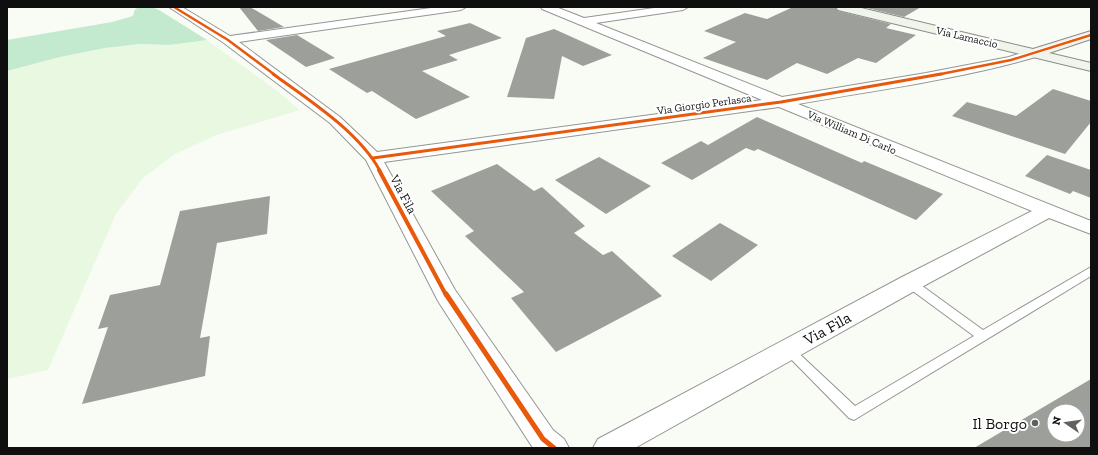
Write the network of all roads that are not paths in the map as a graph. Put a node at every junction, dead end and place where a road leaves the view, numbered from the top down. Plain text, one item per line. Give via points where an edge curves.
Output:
1 (174, 7) edge
2 (461, 7) edge
3 (546, 7) edge
4 (683, 7) edge
5 (842, 7) edge
6 (582, 22) junction
7 (1091, 35) edge
8 (228, 40) junction
9 (1034, 53) junction
10 (1091, 67) edge
11 (781, 102) junction
12 (373, 158) junction
13 (1048, 211) junction
14 (1091, 228) edge
15 (1091, 271) edge
16 (910, 283) junction
17 (983, 336) junction
18 (788, 350) junction
19 (554, 448) edge
20 (608, 448) edge

1 - 8 street, Via Fila
2 - 8 street
3 - 6 street, Via William Di Carlo
4 - 6 street
5 - 9 street, Via Lamaccio
6 - 11 street, Via William Di Carlo
7 - 9 street
8 - 12 street, Via Fila via 335,120
9 - 10 street, Via Lamaccio
9 - 11 street, Via Giorgio Perlasca via 926,77
11 - 12 street, Via Giorgio Perlasca
11 - 13 street, Via William Di Carlo
12 - 19 street, Via Fila via 446,295 543,439
13 - 14 street, Via William Di Carlo
13 - 16 street, Via Fila
15 - 17 lane
16 - 17 lane
16 - 18 street, Via Fila
17 - 18 lane via 854,414
18 - 20 street, Via Fila

